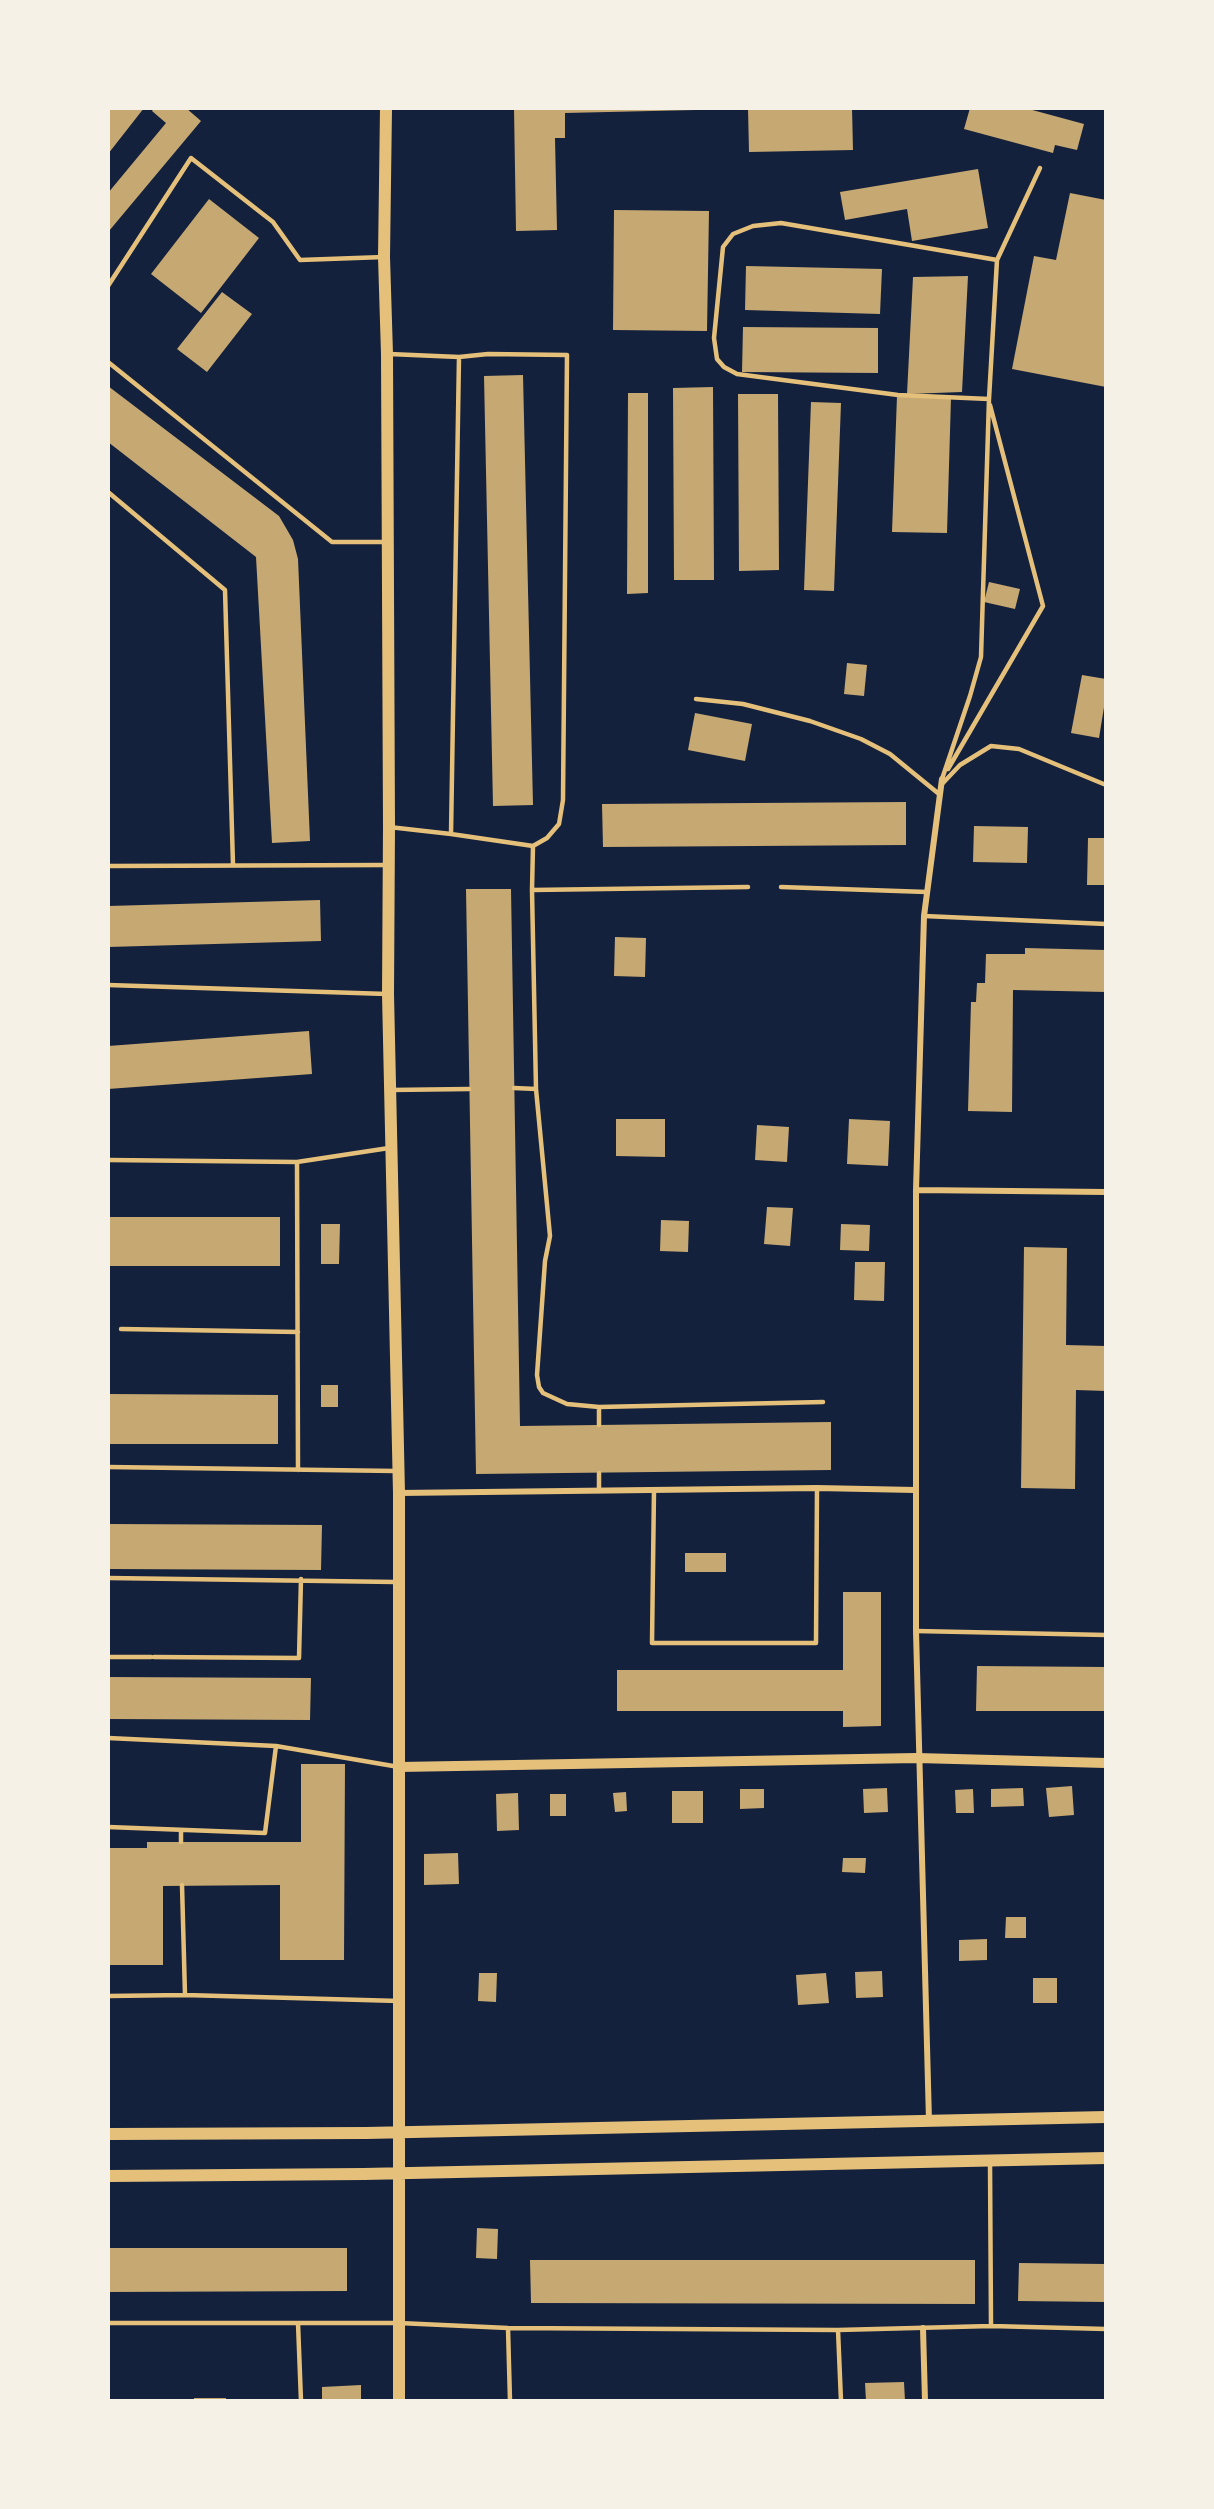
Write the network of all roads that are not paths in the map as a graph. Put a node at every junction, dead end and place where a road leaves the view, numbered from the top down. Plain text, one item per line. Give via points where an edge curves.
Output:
1 (386, 108) edge
2 (1040, 168) dead end
3 (384, 257) junction
4 (997, 260) junction
5 (108, 286) edge
6 (387, 354) junction
7 (459, 357) junction
8 (108, 362) edge
9 (989, 399) junction
10 (108, 492) edge
11 (388, 542) junction
12 (696, 699) dead end
13 (941, 783) junction
14 (1106, 785) edge
15 (939, 794) junction
16 (390, 827) junction
17 (451, 834) junction
18 (533, 846) junction
19 (234, 865) junction
20 (389, 865) junction
21 (108, 866) edge
22 (748, 887) dead end
23 (781, 887) dead end
24 (532, 890) junction
25 (927, 892) junction
26 (924, 916) junction
27 (1106, 924) edge
28 (108, 985) edge
29 (388, 994) junction
30 (469, 1089) dead end
31 (514, 1089) dead end
32 (536, 1089) junction
33 (390, 1090) junction
34 (391, 1148) junction
35 (108, 1160) edge
36 (297, 1162) junction
37 (916, 1190) junction
38 (1106, 1192) edge
39 (121, 1329) dead end
40 (298, 1332) junction
41 (823, 1402) dead end
42 (599, 1407) junction
43 (599, 1425) dead end
44 (108, 1467) edge
45 (298, 1470) junction
46 (399, 1471) junction
47 (599, 1473) dead end
48 (817, 1488) junction
49 (654, 1490) junction
50 (915, 1490) junction
51 (599, 1491) junction
52 (399, 1493) junction
53 (108, 1578) edge
54 (301, 1579) junction
55 (399, 1582) junction
56 (916, 1631) junction
57 (1106, 1635) edge
58 (108, 1657) edge
59 (108, 1738) edge
60 (276, 1746) junction
61 (917, 1758) junction
62 (1106, 1763) edge
63 (399, 1767) junction
64 (108, 1827) edge
65 (181, 1830) junction
66 (181, 1842) dead end
67 (182, 1885) dead end
68 (184, 1995) junction
69 (108, 1996) edge
70 (399, 2001) junction
71 (1106, 2117) edge
72 (929, 2121) junction
73 (400, 2132) junction
74 (108, 2134) edge
75 (1106, 2158) edge
76 (990, 2161) junction
77 (398, 2173) junction
78 (108, 2176) edge
79 (108, 2323) edge
80 (298, 2323) junction
81 (399, 2323) junction
82 (991, 2326) junction
83 (508, 2328) junction
84 (923, 2328) junction
85 (1106, 2329) edge
86 (838, 2330) junction
87 (301, 2401) edge
88 (399, 2401) edge
89 (510, 2401) edge
90 (841, 2401) edge
91 (925, 2401) edge

1 - 3 main road
2 - 4 lane
3 - 5 lane via 300,260 273,222 191,158
3 - 6 main road
4 - 9 lane
4 - 9 lane via 781,223 753,226 733,234 723,247 714,338 717,359 737,374 898,395
6 - 7 lane
6 - 11 main road
7 - 17 lane
7 - 18 lane via 567,355 563,800 560,824 548,838
8 - 11 lane via 332,542
9 - 13 lane via 981,657
9 - 13 lane via 1043,606
10 - 19 lane via 225,590
11 - 16 main road
12 - 15 lane via 743,704 861,739 890,754
13 - 14 lane via 960,765 991,746 1018,749
13 - 15 street
15 - 25 street
16 - 17 lane
16 - 20 main road
17 - 18 lane
18 - 24 lane
19 - 20 lane
19 - 21 lane
20 - 29 main road
22 - 24 lane
23 - 25 lane
24 - 32 lane
25 - 26 street
26 - 27 lane
26 - 37 street
28 - 29 lane
29 - 33 main road
30 - 33 lane
31 - 32 lane
32 - 42 lane via 550,1236 544,1272 539,1387 543,1393 567,1404
33 - 34 main road
34 - 36 lane
34 - 46 main road
35 - 36 lane
36 - 40 lane
37 - 38 street
37 - 50 street
39 - 40 lane
40 - 45 lane
41 - 42 lane
42 - 43 lane
44 - 45 lane
45 - 46 lane
46 - 52 main road
47 - 51 lane
48 - 49 street
48 - 49 lane via 816,1643 652,1643
48 - 50 street
49 - 51 street
50 - 56 street
51 - 52 street
52 - 55 main road
53 - 54 lane
54 - 55 lane
54 - 58 lane via 299,1658
55 - 63 main road
56 - 57 lane
56 - 61 street
59 - 60 lane
60 - 63 lane
60 - 65 lane via 265,1833
61 - 62 street
61 - 63 street
61 - 72 street
63 - 70 main road
64 - 65 lane
65 - 66 lane
67 - 68 lane
68 - 69 lane
68 - 70 lane
70 - 73 main road
71 - 72 main road
72 - 73 main road
73 - 74 main road
73 - 77 main road
75 - 76 main road
76 - 77 main road
76 - 82 lane
77 - 78 main road
77 - 81 main road
79 - 80 lane
80 - 81 lane
80 - 87 lane
81 - 83 lane
81 - 88 main road
82 - 84 lane
82 - 85 lane
83 - 86 lane
83 - 89 lane
84 - 86 lane
84 - 91 street
86 - 90 lane

